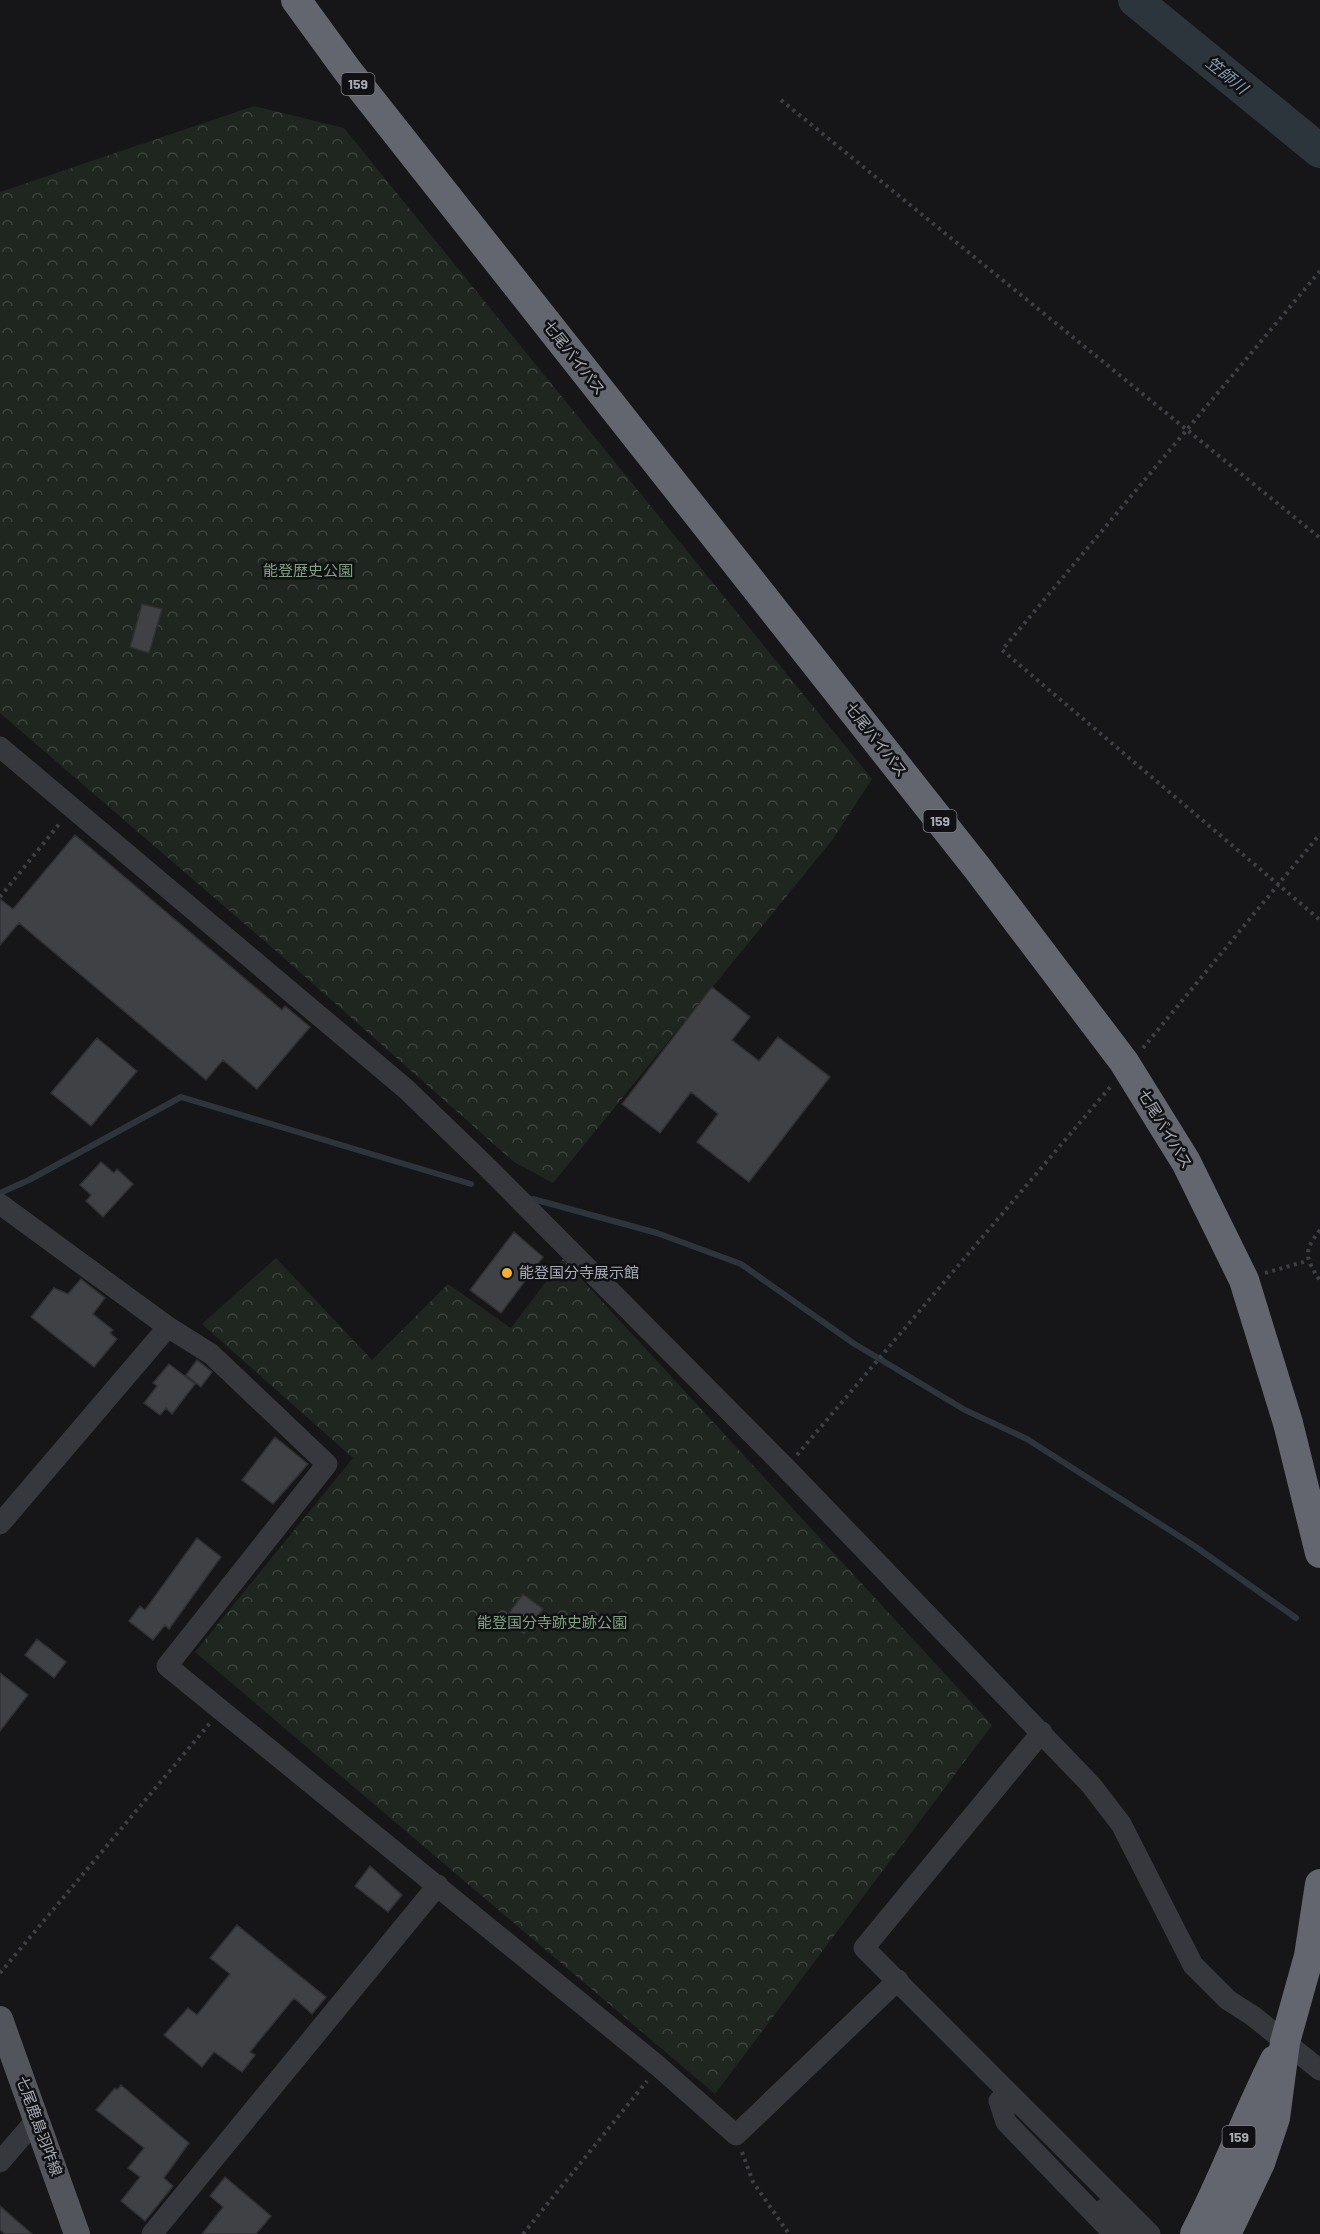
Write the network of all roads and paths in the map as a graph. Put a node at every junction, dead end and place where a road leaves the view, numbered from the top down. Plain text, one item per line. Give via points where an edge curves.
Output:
1 (296, 0) edge
2 (781, 100) dead end
3 (1320, 271) edge
4 (1187, 429) junction
5 (1320, 538) edge
6 (0, 747) edge
7 (72, 807) junction
8 (1320, 834) edge
9 (1277, 885) junction
10 (0, 897) edge
11 (1320, 920) edge
12 (1127, 1067) junction
13 (0, 1204) edge
14 (1320, 1230) edge
15 (1307, 1261) junction
16 (1244, 1280) junction
17 (1320, 1281) edge
18 (168, 1327) junction
19 (786, 1468) junction
20 (0, 1524) edge
21 (1320, 1553) edge
22 (221, 1710) junction
23 (1042, 1732) junction
24 (1320, 1884) edge
25 (438, 1885) junction
26 (0, 1972) edge
27 (898, 1980) junction
28 (0, 2019) edge
29 (1285, 2042) junction
30 (658, 2066) junction
31 (1320, 2070) edge
32 (1003, 2097) junction
33 (36, 2120) junction
34 (736, 2135) junction
35 (0, 2162) edge
36 (77, 2234) edge
37 (152, 2234) edge
38 (523, 2234) edge
39 (789, 2234) edge
40 (1114, 2234) edge
41 (1128, 2234) edge
42 (1150, 2234) edge
43 (1195, 2234) edge
44 (1226, 2234) edge

1 - 12 highway, 七尾バイパス / 159 via 347,70 978,869
2 - 4 path
3 - 4 path
4 - 5 path
4 - 9 path via 1002,650
6 - 7 street
7 - 10 path
7 - 19 street via 406,1089
8 - 9 path
9 - 11 path
9 - 12 path
12 - 16 highway, 七尾バイパス / 159 via 1186,1162
12 - 19 path
13 - 18 street
14 - 15 path via 1308,1245
15 - 16 path
15 - 17 path
16 - 21 highway, 七尾バイパス / 159 via 1288,1423
18 - 20 street
18 - 22 street via 211,1354 327,1464 167,1666
19 - 23 street
22 - 25 street
22 - 26 path
23 - 27 street via 864,1948
23 - 29 street via 1121,1824 1193,1965 1228,2000
24 - 29 highway, 159 via 1309,1956
25 - 30 street
25 - 37 street
27 - 32 street
27 - 34 street
28 - 33 main road, 七尾鹿島羽咋線
29 - 31 street
29 - 43 highway, 159
29 - 44 highway, 159 via 1275,2118 1260,2163
30 - 34 street
30 - 38 path
32 - 40 street via 1006,2122
32 - 41 street
32 - 42 street
33 - 35 street
33 - 36 main road, 七尾鹿島羽咋線
34 - 39 path via 753,2182

